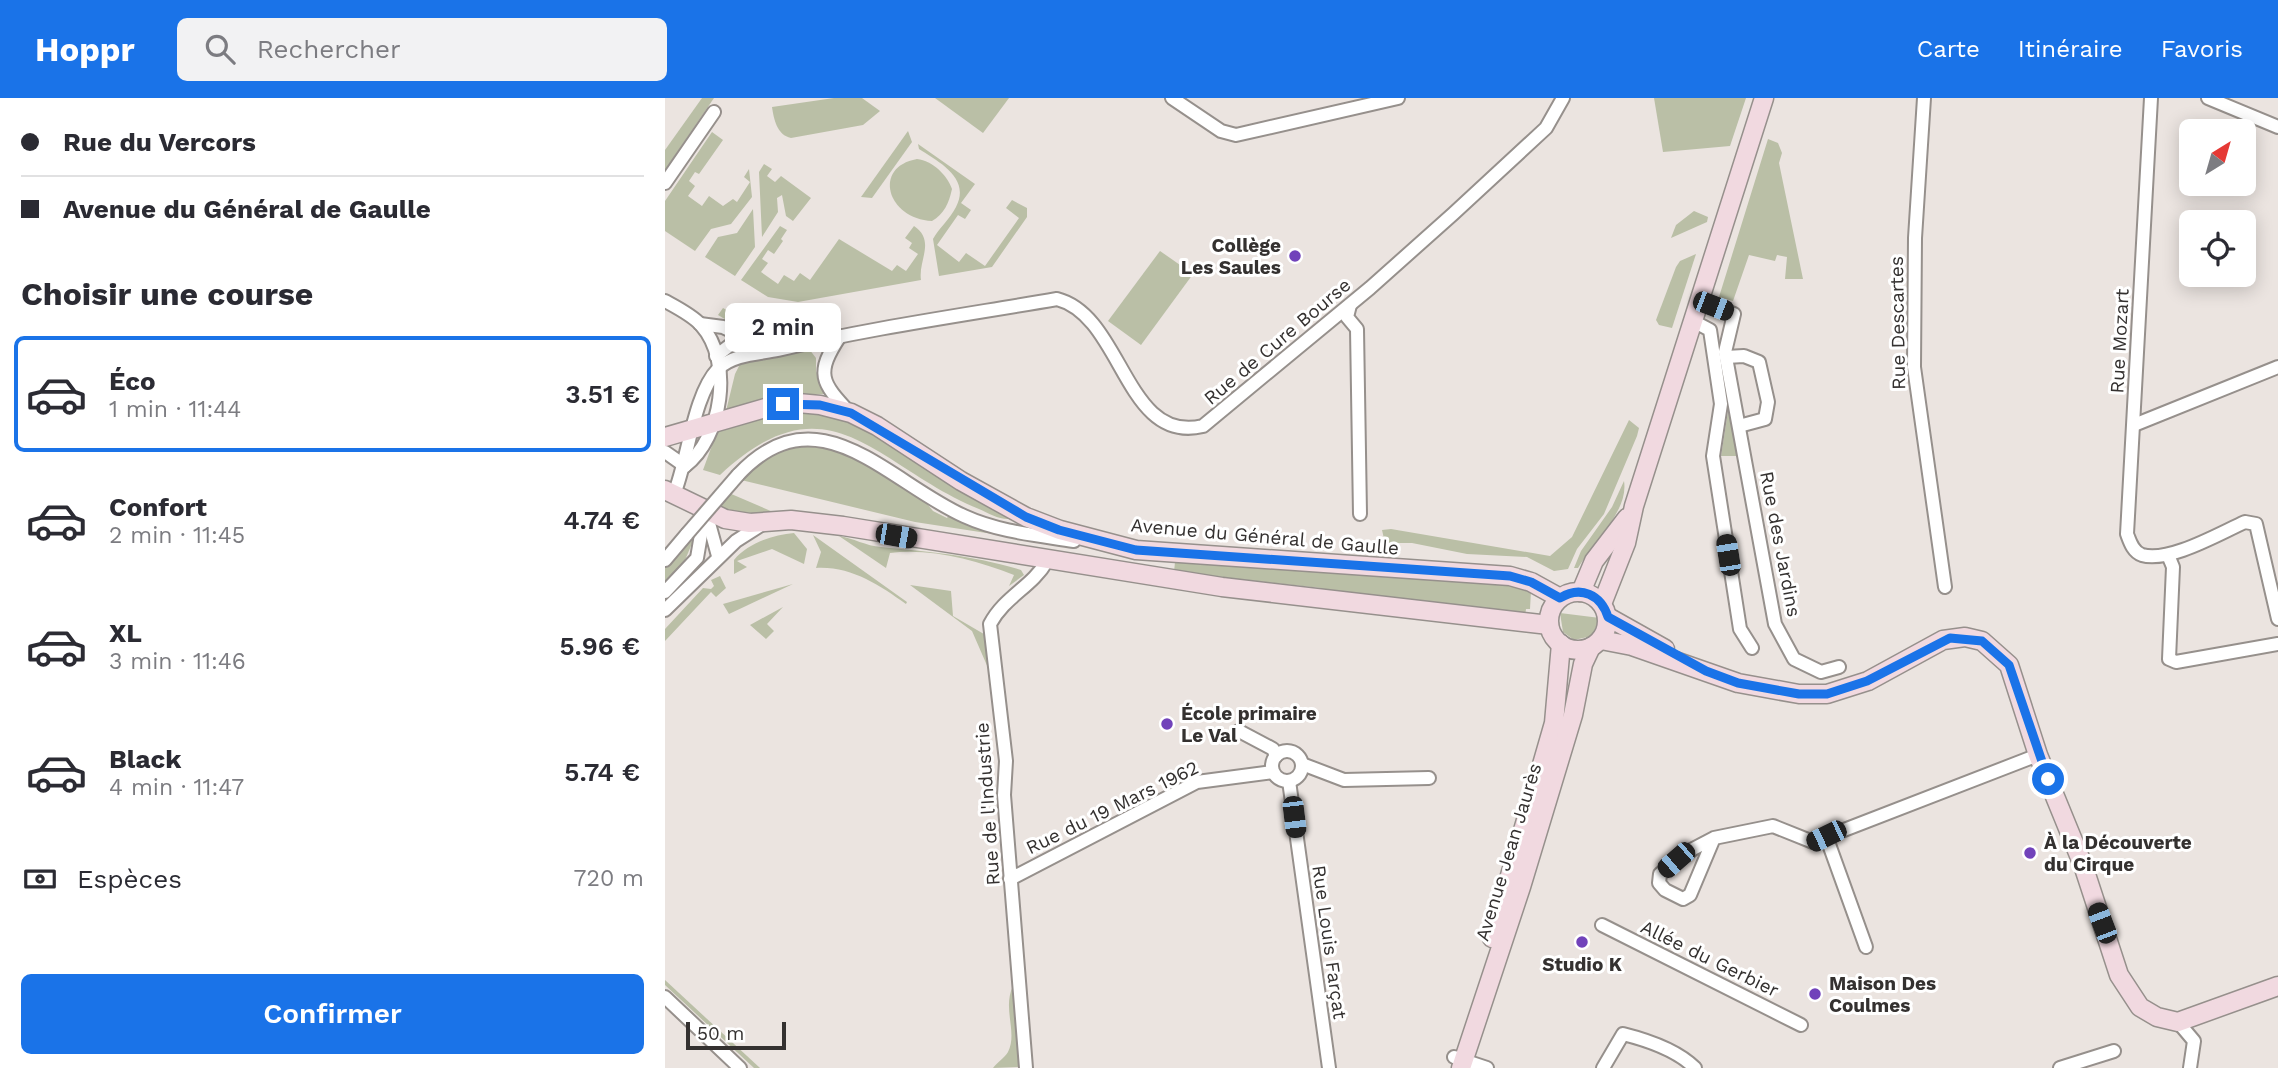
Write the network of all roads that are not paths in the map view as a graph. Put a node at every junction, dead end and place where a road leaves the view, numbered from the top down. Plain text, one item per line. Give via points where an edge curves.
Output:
1 (1173, 98) edge
2 (1398, 98) edge
3 (1563, 98) edge
4 (1764, 98) edge
5 (1924, 98) edge
6 (2151, 98) edge
7 (2208, 98) edge
8 (714, 112) dead end
9 (2278, 127) edge
10 (665, 183) edge
11 (665, 301) edge
12 (1699, 301) junction
13 (1350, 304) junction
14 (1693, 321) junction
15 (700, 324) junction
16 (742, 336) junction
17 (840, 337) junction
18 (815, 340) junction
19 (793, 345) junction
20 (1726, 357) junction
21 (824, 359) junction
22 (717, 362) junction
23 (2278, 366) edge
24 (851, 413) junction
25 (713, 422) junction
26 (2134, 425) junction
27 (1739, 426) junction
28 (693, 428) junction
29 (665, 437) edge
30 (665, 452) edge
31 (685, 466) junction
32 (670, 492) edge
33 (1634, 506) junction
34 (705, 510) junction
35 (1360, 514) dead end
36 (769, 521) junction
37 (1136, 550) junction
38 (2168, 555) junction
39 (718, 556) junction
40 (665, 560) edge
41 (1047, 561) junction
42 (1945, 587) dead end
43 (665, 592) edge
44 (1581, 592) junction
45 (1560, 598) junction
46 (665, 610) edge
47 (1605, 611) junction
48 (2278, 619) edge
49 (1549, 625) junction
50 (1561, 644) junction
51 (1596, 644) junction
52 (2278, 644) edge
53 (1752, 648) dead end
54 (1691, 666) junction
55 (1839, 667) dead end
56 (1238, 731) dead end
57 (2038, 755) junction
58 (1276, 756) junction
59 (1301, 764) junction
60 (1273, 772) junction
61 (1429, 778) dead end
62 (1289, 781) junction
63 (1826, 836) junction
64 (1714, 838) junction
65 (1010, 878) junction
66 (1602, 925) dead end
67 (1866, 947) dead end
68 (2278, 986) edge
69 (665, 997) edge
70 (2178, 1021) junction
71 (1801, 1025) dead end
72 (2114, 1051) dead end
73 (1457, 1063) edge
74 (740, 1068) edge
75 (1026, 1068) edge
76 (1329, 1068) edge
77 (1487, 1068) edge
78 (1603, 1068) edge
79 (1695, 1068) edge
80 (2060, 1068) edge
81 (2189, 1068) edge

1 - 2 street via 1221,131 1236,135
3 - 13 street, Rue de Cure Bourse via 1546,128
4 - 12 main road
5 - 42 street, Rue Descartes via 1915,238 1915,368
6 - 26 street, Rue Mozart
7 - 9 street
8 - 10 street
11 - 15 street
12 - 14 main road
12 - 20 street, Rue des Jardins via 1734,314
13 - 17 street, Rue de Cure Bourse via 1217,417 1194,428 1172,426 1154,417 1092,321 1065,301
13 - 35 street via 1347,317 1357,329
14 - 33 main road
14 - 53 street via 1710,330 1721,404 1713,456 1740,629
15 - 16 street, Rue de Cure Bourse
15 - 22 street
16 - 19 street, Rue de Cure Bourse
16 - 22 street
17 - 18 street, Rue de Cure Bourse
17 - 21 street
18 - 19 street, Rue de Cure Bourse
18 - 21 street
19 - 22 street, Rue de Cure Bourse
20 - 27 street, Rue des Jardins
20 - 27 street via 1744,356 1759,362 1768,402 1765,419
21 - 24 street via 825,383
22 - 25 street via 723,387
22 - 28 street
23 - 26 street
24 - 25 main road, Avenue du Général de Gaulle via 790,404
24 - 37 main road, Avenue du Général de Gaulle via 1026,517
25 - 28 main road, Avenue du Général de Gaulle
25 - 31 street via 701,455
26 - 38 street, Rue Mozart via 2127,534 2132,548 2142,555
27 - 55 street, Rue des Jardins via 1775,624 1794,659 1821,672
28 - 29 main road, Avenue du Général de Gaulle
28 - 31 street via 684,453
30 - 31 street
31 - 32 street
32 - 34 main road
33 - 44 main road via 1594,561
33 - 47 main road
34 - 36 main road via 737,521
34 - 39 street
34 - 43 street via 697,558
36 - 39 street
36 - 41 main road via 843,526
37 - 40 street, bridge via 1000,530 963,516 864,454 835,442 804,440 774,446 750,461
37 - 45 main road, Avenue du Général de Gaulle via 1510,576
38 - 48 street via 2245,522 2256,524
38 - 52 street via 2173,567 2169,659 2176,662
39 - 46 street
41 - 49 main road via 1222,587
41 - 65 street, Rue de l'Industrie via 1040,573 998,609 990,624 1006,761
44 - 45 main road
44 - 47 main road via 1593,596
45 - 49 main road via 1551,610
47 - 51 main road
47 - 54 main road
49 - 50 main road
50 - 51 main road via 1575,650
50 - 73 main road, Avenue Jean Jaurès via 1553,723
51 - 54 main road via 1632,646
51 - 73 main road, Avenue Jean Jaurès via 1583,664 1573,715 1524,874
54 - 57 main road via 1764,688 1827,694 1867,681 1943,640 1965,637 1982,641 2009,665
56 - 58 street via 1273,749
57 - 63 street
57 - 70 main road via 2129,994 2157,1017
58 - 59 street via 1289,751
58 - 60 street
59 - 61 street via 1344,780
59 - 62 street via 1300,773
60 - 62 street
60 - 65 street, Rue du 19 Mars 1962 via 1197,782
62 - 76 street, Rue Louis Farçat
63 - 64 street via 1813,842 1773,825
63 - 67 street
64 - 64 street via 1660,874 1659,883 1665,890 1683,899 1690,895
65 - 75 street, Rue de l'Industrie
66 - 71 street, Allée du Gerbier
68 - 70 main road
69 - 74 street
70 - 81 street via 2194,1041
72 - 80 street
73 - 77 street
78 - 79 street via 1623,1034 1644,1039

